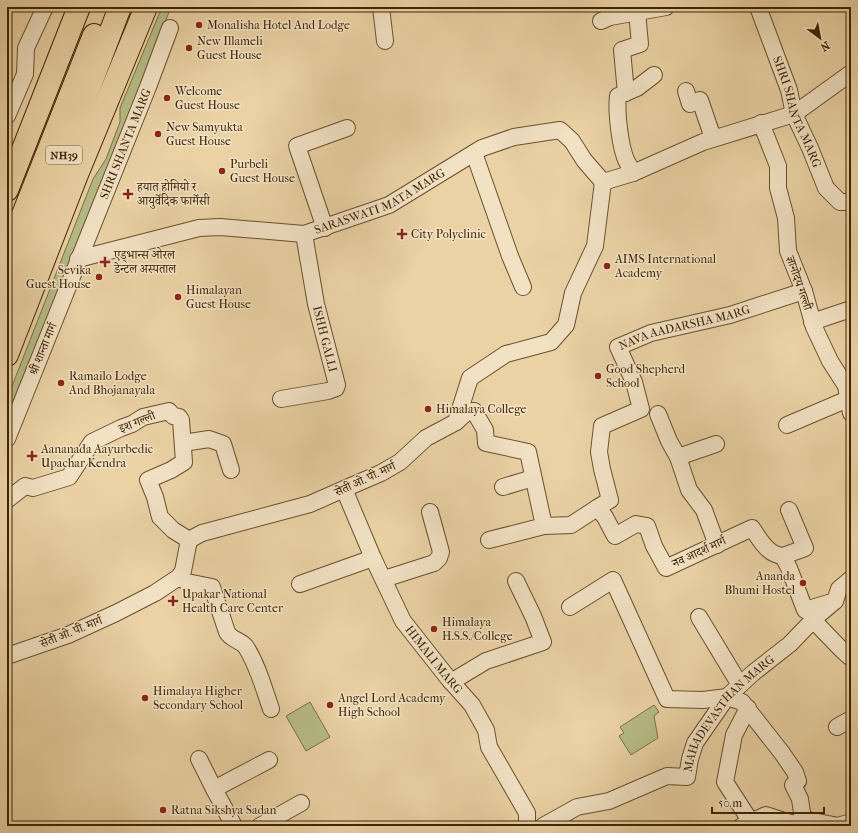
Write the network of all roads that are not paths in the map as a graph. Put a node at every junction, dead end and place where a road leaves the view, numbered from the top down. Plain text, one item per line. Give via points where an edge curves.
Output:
1 (46, 7) edge
2 (79, 7) edge
3 (105, 7) edge
4 (120, 7) edge
5 (146, 7) edge
6 (381, 7) edge
7 (666, 7) edge
8 (758, 7) edge
9 (637, 12) junction
10 (601, 21) dead end
11 (170, 28) dead end
12 (385, 41) dead end
13 (851, 73) edge
14 (654, 75) dead end
15 (686, 91) dead end
16 (626, 93) junction
17 (794, 114) junction
18 (7, 116) edge
19 (761, 123) junction
20 (347, 128) dead end
21 (714, 138) junction
22 (474, 153) junction
23 (633, 173) junction
24 (603, 182) junction
25 (7, 190) edge
26 (851, 202) edge
27 (324, 228) junction
28 (304, 234) junction
29 (7, 255) edge
30 (78, 259) junction
31 (523, 287) dead end
32 (804, 291) junction
33 (7, 303) edge
34 (851, 309) edge
35 (812, 322) junction
36 (7, 355) edge
37 (281, 400) dead end
38 (849, 406) edge
39 (658, 414) dead end
40 (456, 422) junction
41 (787, 425) dead end
42 (7, 439) edge
43 (183, 443) junction
44 (716, 444) dead end
45 (678, 457) junction
46 (231, 470) dead end
47 (533, 478) junction
48 (503, 487) dead end
49 (344, 489) junction
50 (7, 500) edge
51 (597, 508) junction
52 (790, 510) dead end
53 (430, 512) dead end
54 (544, 526) junction
55 (189, 540) junction
56 (489, 540) dead end
57 (717, 544) junction
58 (783, 556) junction
59 (373, 558) junction
60 (179, 577) junction
61 (384, 579) junction
62 (851, 579) edge
63 (516, 581) dead end
64 (300, 584) dead end
65 (835, 601) junction
66 (570, 607) dead end
67 (699, 617) dead end
68 (813, 620) junction
69 (7, 656) edge
70 (851, 658) edge
71 (451, 682) junction
72 (740, 685) junction
73 (727, 697) junction
74 (748, 708) junction
75 (271, 710) dead end
76 (851, 719) edge
77 (837, 727) dead end
78 (198, 759) dead end
79 (269, 760) dead end
80 (214, 789) junction
81 (301, 803) dead end
82 (851, 822) edge
83 (797, 823) edge
84 (746, 824) edge
85 (234, 826) edge
86 (260, 826) edge
87 (527, 826) edge
88 (543, 826) edge

1 - 18 street via 26,48 25,74
2 - 25 main road
3 - 29 main road, NH39
4 - 33 main road, NH39
5 - 36 main road
6 - 12 street
7 - 9 street
8 - 17 street, SHRI SHANTA MARG via 789,90
9 - 10 street
9 - 16 street via 640,44 622,50
11 - 30 street, SHRI SHANTA MARG
13 - 17 street
14 - 16 street
15 - 21 street via 690,104 700,100
16 - 23 street via 618,96 617,112 626,161
17 - 19 street
17 - 26 street, SHRI SHANTA MARG via 826,188 840,202
19 - 21 street
19 - 32 street, ज्ञानोदय गल्ली via 778,166 778,188 786,218 788,251
20 - 27 street via 297,146
21 - 23 street
22 - 24 street, SARASWATI MATA MARG via 514,137 560,130
22 - 27 street, SARASWATI MATA MARG via 389,205
22 - 31 street
23 - 24 street
24 - 40 street via 595,246 573,293 566,325 551,342 506,354 470,378
27 - 28 street, SARASWATI MATA MARG
28 - 30 street, SARASWATI MATA MARG via 220,227 199,228
28 - 37 street, ISHH GALLI via 316,304 337,385 328,391
30 - 42 street, श्री शान्ता मार्ग
32 - 35 street, ज्ञानोदय गल्ली
32 - 51 street, NAVA AADARSHA MARG via 730,315 651,333 618,347 634,382 641,408 602,426 599,452 610,500
34 - 35 street
35 - 38 street, ज्ञानोदय गल्ली via 846,386
38 - 41 street
39 - 45 street via 668,441
40 - 47 street via 467,412 474,411 485,430 486,443 528,452
40 - 49 street, सेती ओ. पी. मार्ग via 426,438 400,462
43 - 46 street via 209,439 222,444
43 - 50 street, इश गल्ली via 179,417 173,416 169,411 143,417 92,442 70,478 33,488 25,486
43 - 55 street, इश गल्ली via 184,462 148,480 160,517 172,530
44 - 45 street
45 - 57 street via 689,490 704,510
47 - 48 street
47 - 54 street
49 - 55 street, सेती ओ. पी. मार्ग via 310,504 202,533
49 - 59 street, HIMALI MARG
51 - 54 street via 571,525
51 - 57 street, नव आदर्श मार्ग via 615,536 636,524 647,526 666,568
52 - 58 street via 805,548
53 - 61 street via 441,552 439,558 434,563
54 - 56 street
55 - 60 street via 183,571
57 - 58 street, नव आदर्श मार्ग via 752,528 764,547 776,556
58 - 65 street via 804,610
59 - 61 street, HIMALI MARG
59 - 64 street
60 - 69 street, सेती ओ. पी. मार्ग via 156,593 116,613 68,635
60 - 75 street via 187,582 212,587 227,632 245,646 258,672
61 - 71 street, HIMALI MARG via 403,621
62 - 65 street, MAHADEVASTHAN MARG via 839,589
63 - 71 street via 543,642 486,661
65 - 68 street, MAHADEVASTHAN MARG
66 - 73 street via 613,580 667,699 703,700
67 - 72 street
68 - 70 street
68 - 72 street, MAHADEVASTHAN MARG via 790,644
71 - 87 street, HIMALI MARG via 472,705 486,730 489,747 527,813
72 - 73 street, MAHADEVASTHAN MARG
73 - 74 street via 742,702
73 - 88 street, MAHADEVASTHAN MARG via 695,743 687,777 667,776 609,801 577,807
74 - 83 street via 795,772 798,781 793,785 800,799
74 - 84 street via 734,734 725,782
76 - 77 street
78 - 80 street
79 - 80 street
80 - 85 street
81 - 86 street
82 - 83 street via 838,826
83 - 84 street via 766,815

